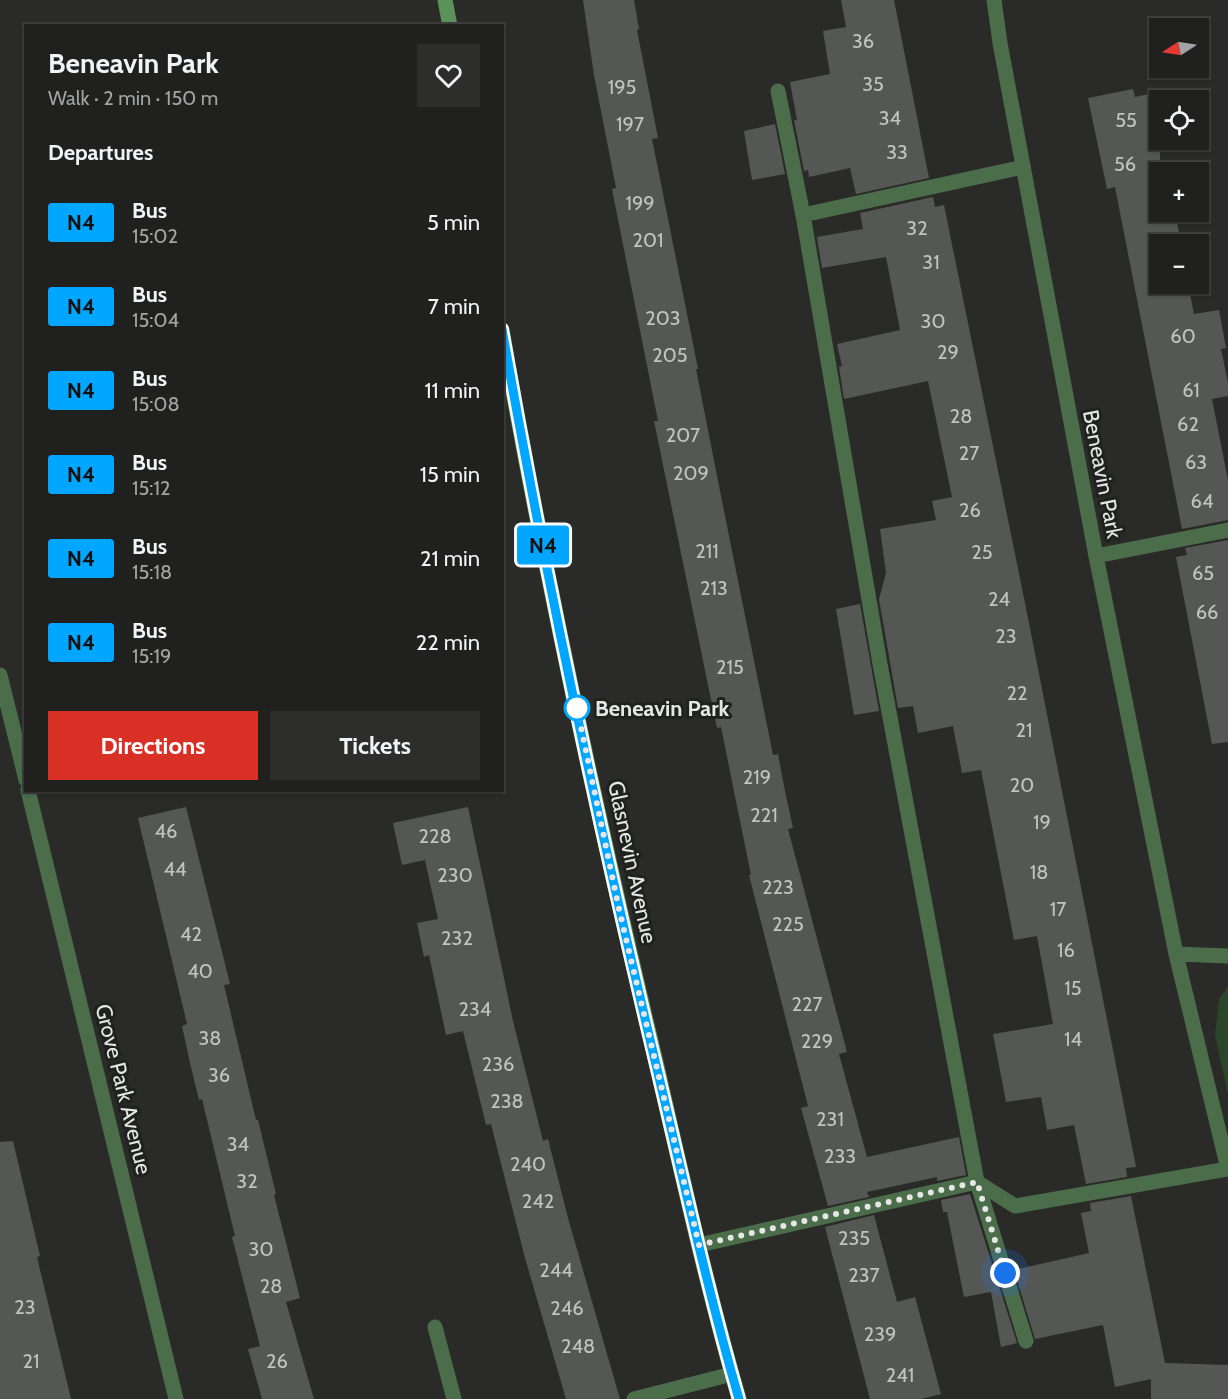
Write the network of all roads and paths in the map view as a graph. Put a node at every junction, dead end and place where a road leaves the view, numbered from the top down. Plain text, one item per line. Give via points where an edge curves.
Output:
1 (445, 0) edge
2 (994, 0) edge
3 (450, 24) edge
4 (778, 91) dead end
5 (1023, 167) junction
6 (803, 216) junction
7 (504, 340) edge
8 (1228, 530) edge
9 (1096, 556) junction
10 (0, 675) edge
11 (24, 772) edge
12 (28, 792) edge
13 (1176, 954) junction
14 (1228, 956) edge
15 (1228, 1169) edge
16 (977, 1182) junction
17 (699, 1245) junction
18 (435, 1326) dead end
19 (1026, 1341) dead end
20 (732, 1374) junction
21 (176, 1399) edge
22 (454, 1399) edge
23 (634, 1399) edge
24 (740, 1399) edge

1 - 3 main road
2 - 5 street, Beneavin Park
4 - 6 street
5 - 6 street
5 - 9 street, Beneavin Park
6 - 16 street via 880,664
7 - 17 main road, Glasnevin Avenue via 619,909
8 - 9 street
9 - 13 street, Beneavin Park
10 - 11 street
12 - 21 street, Grove Park Avenue
13 - 14 street
13 - 15 street, Beneavin Park
15 - 16 street via 1015,1206
16 - 17 street
16 - 19 street
17 - 20 main road, Glasnevin Avenue
18 - 22 street
20 - 23 street
20 - 24 main road, Glasnevin Avenue

